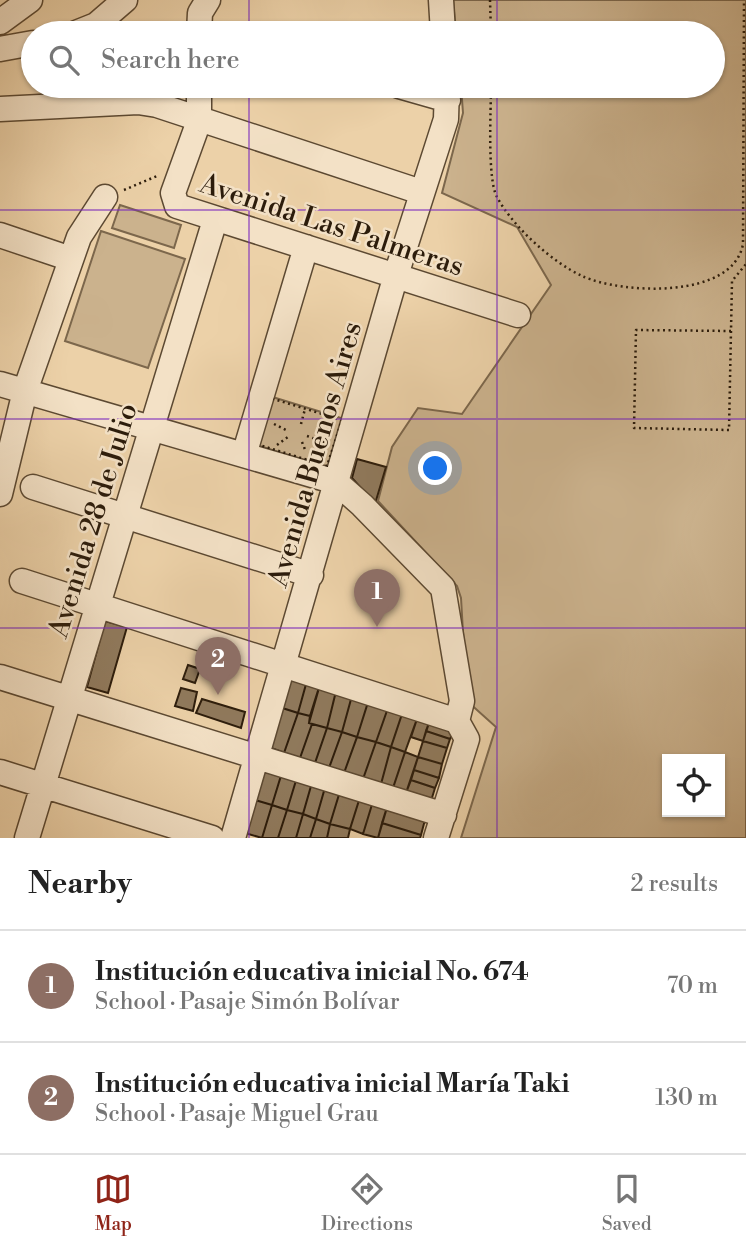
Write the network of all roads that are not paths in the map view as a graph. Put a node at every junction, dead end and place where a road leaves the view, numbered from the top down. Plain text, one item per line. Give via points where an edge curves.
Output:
1 (30, 0) edge
2 (125, 0) edge
3 (208, 0) edge
4 (441, 0) edge
5 (100, 21) edge
6 (197, 21) edge
7 (442, 21) edge
8 (0, 22) edge
9 (21, 45) edge
10 (0, 49) edge
11 (76, 98) edge
12 (199, 98) edge
13 (447, 98) edge
14 (64, 106) junction
15 (0, 109) edge
16 (199, 121) junction
17 (422, 192) junction
18 (105, 197) road end
19 (215, 220) junction
20 (0, 235) edge
21 (306, 247) junction
22 (71, 259) junction
23 (396, 275) junction
24 (518, 315) dead end
25 (0, 384) edge
26 (24, 391) junction
27 (152, 428) junction
28 (244, 455) junction
29 (336, 482) junction
30 (33, 488) dead end
31 (0, 494) edge
32 (125, 516) junction
33 (311, 575) junction
34 (22, 581) dead end
35 (98, 605) junction
36 (285, 666) junction
37 (0, 677) edge
38 (69, 699) junction
39 (457, 721) junction
40 (258, 757) junction
41 (0, 772) edge
42 (43, 785) junction
43 (440, 827) edge
44 (27, 838) edge
45 (212, 838) edge
46 (233, 838) edge

1 - 8 street
2 - 5 street
3 - 6 street
4 - 7 street
9 - 10 street
11 - 14 street
12 - 16 street
13 - 17 street, Avenida Buenos Aires via 446,119
14 - 15 street
14 - 16 street via 138,102
16 - 17 street
16 - 19 street, Avenida Las Palmeras via 173,200 177,206
17 - 23 street, Avenida Buenos Aires
18 - 22 street via 79,237
19 - 21 street, Avenida Las Palmeras
19 - 27 street, Avenida 28 de Julio
20 - 22 street
21 - 23 street, Avenida Las Palmeras
21 - 28 street
22 - 26 street
23 - 24 street, Avenida Las Palmeras
23 - 29 street, Avenida Buenos Aires
25 - 26 street
26 - 27 street
26 - 31 street
27 - 28 street
27 - 32 street, Avenida 28 de Julio
28 - 29 street
29 - 33 street, Avenida Buenos Aires
29 - 39 street via 443,588 462,701
30 - 32 street
32 - 33 street
32 - 35 street, Avenida 28 de Julio
33 - 36 street, Avenida Buenos Aires
34 - 35 street
35 - 36 street
35 - 38 street, Avenida 28 de Julio
36 - 39 street
36 - 40 street, Avenida Buenos Aires
37 - 38 street
38 - 40 street
38 - 42 street, Avenida 28 de Julio
39 - 43 street via 467,738
40 - 43 street
40 - 46 street, Avenida Buenos Aires
41 - 42 street
42 - 44 street, Avenida 28 de Julio
42 - 45 street

